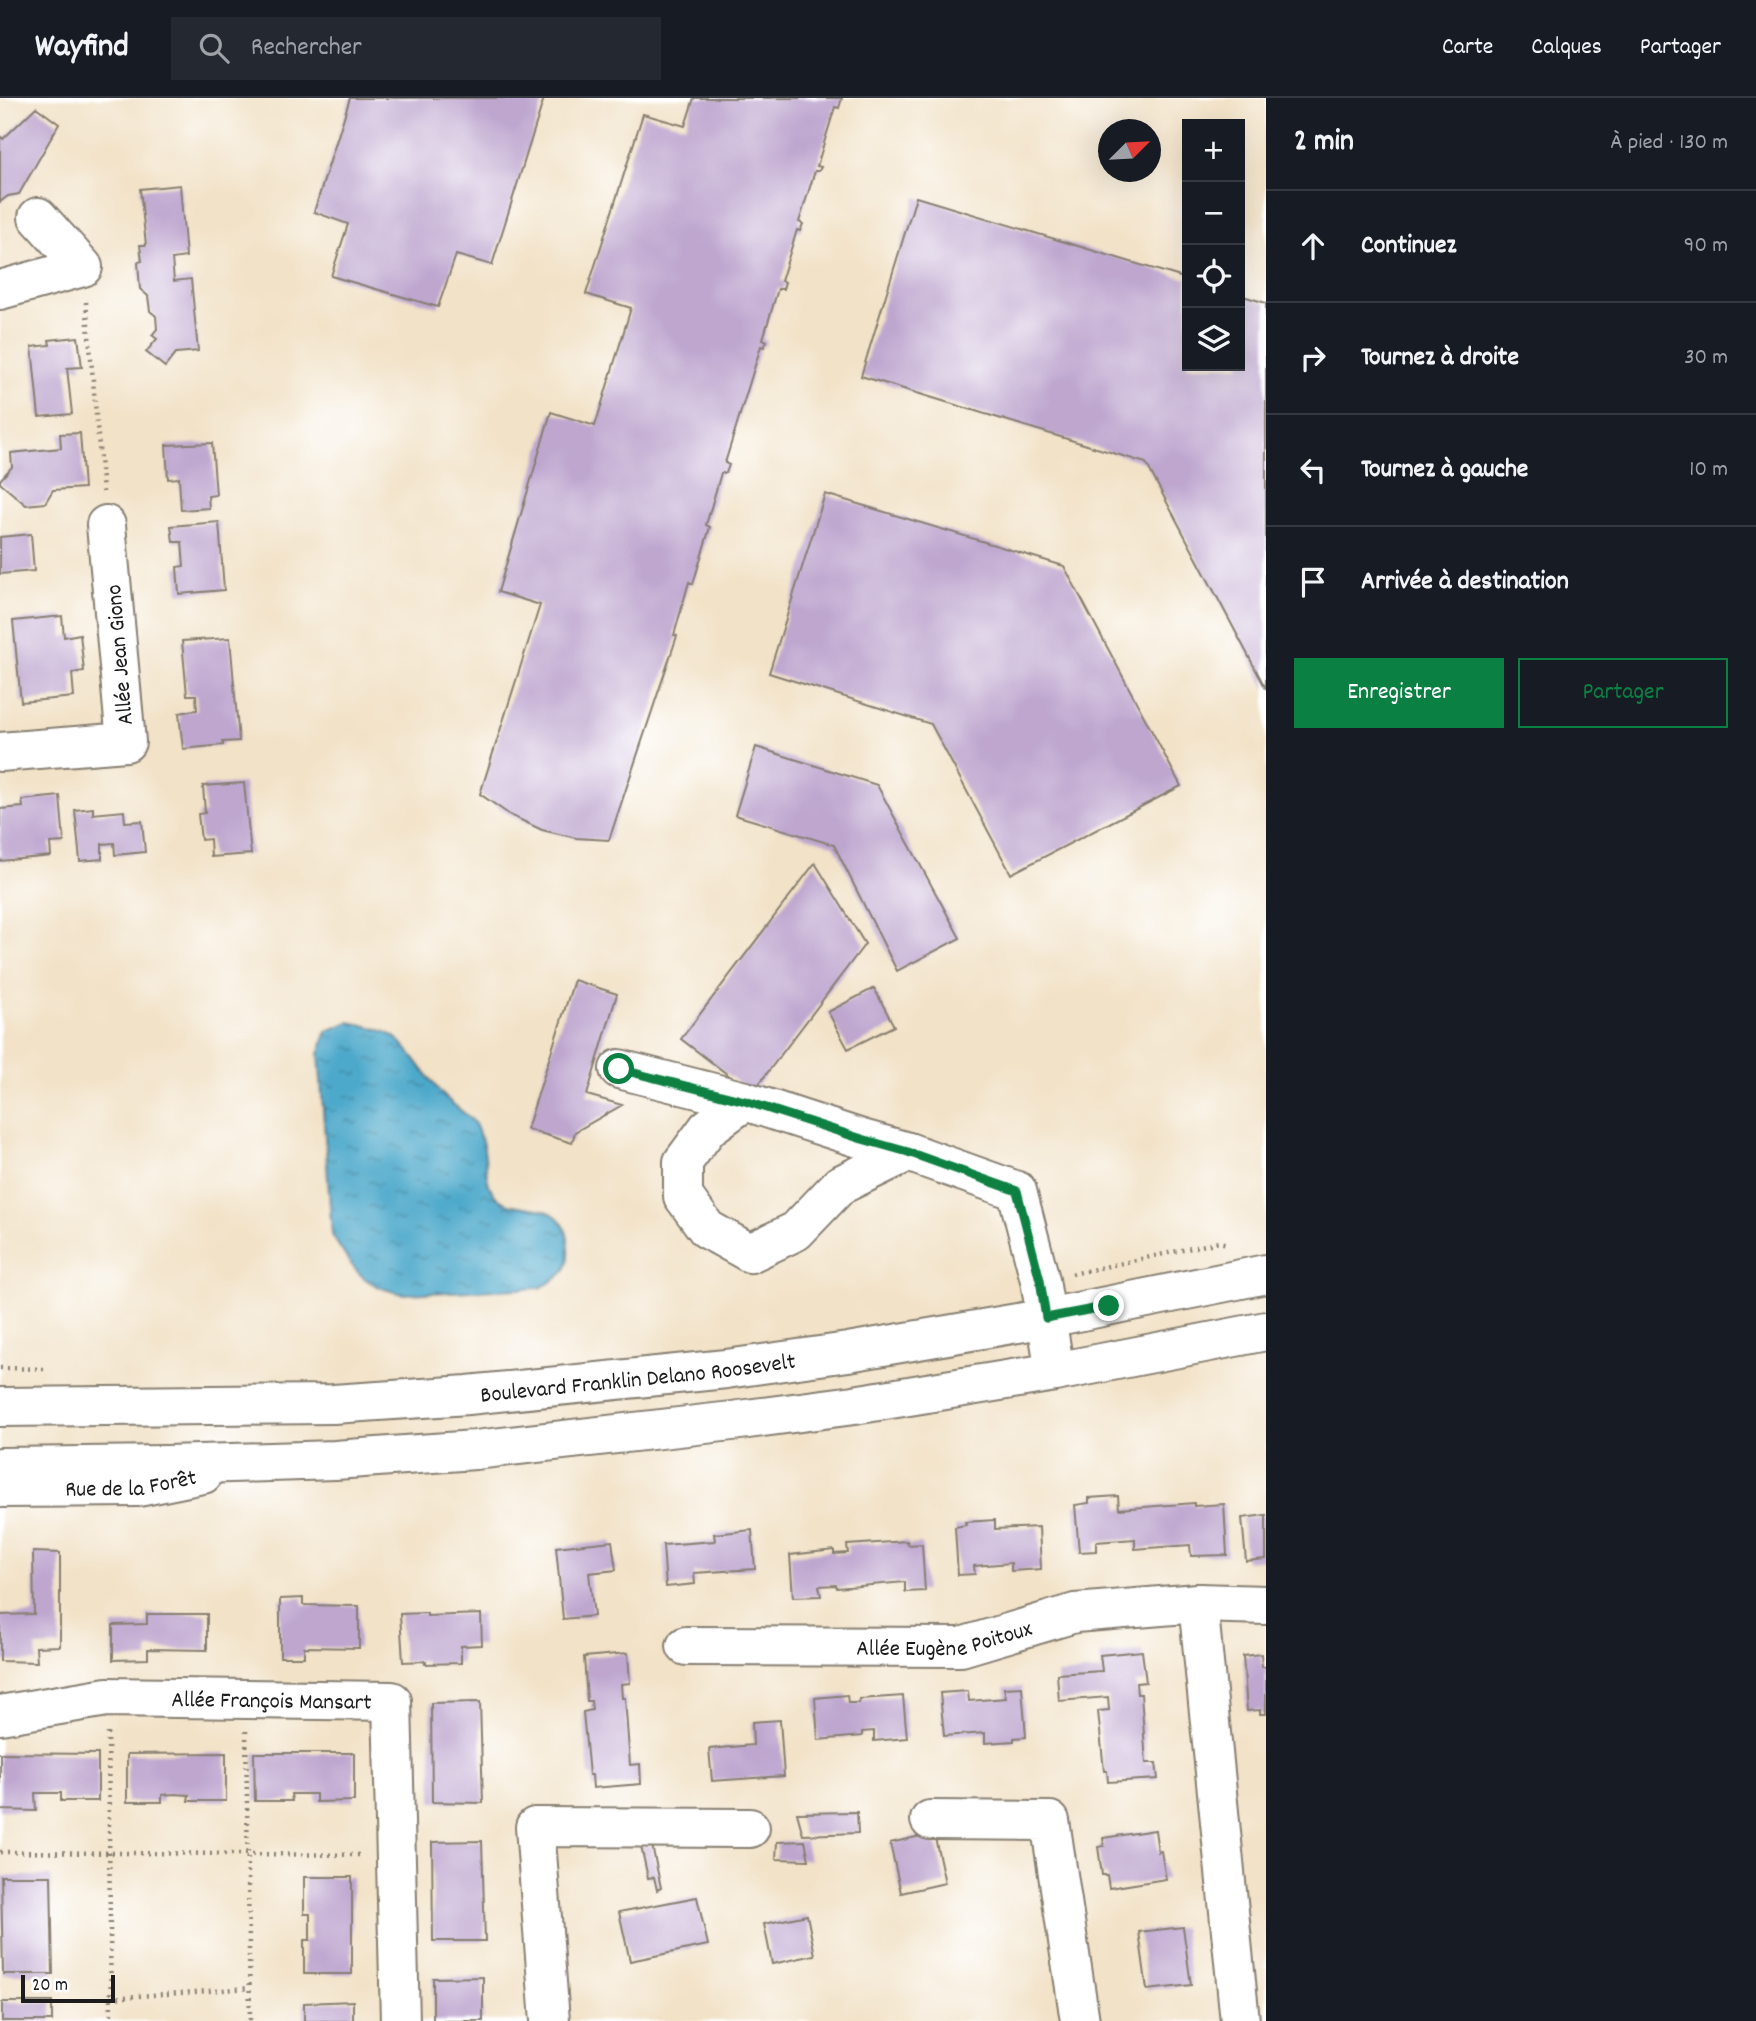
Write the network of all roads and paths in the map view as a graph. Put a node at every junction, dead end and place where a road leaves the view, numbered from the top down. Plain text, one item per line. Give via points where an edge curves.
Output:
1 (38, 217) dead end
2 (83, 267) junction
3 (0, 290) edge
4 (106, 524) joint
5 (0, 752) edge
6 (619, 1069) dead end
7 (745, 1101) junction
8 (908, 1152) junction
9 (1266, 1274) edge
10 (1046, 1318) junction
11 (1266, 1331) edge
12 (1055, 1372) junction
13 (0, 1407) edge
14 (259, 1462) junction
15 (0, 1467) edge
16 (0, 1488) edge
17 (1198, 1603) junction
18 (1266, 1605) edge
19 (686, 1646) dead end
20 (107, 1697) junction
21 (246, 1699) junction
22 (0, 1715) edge
23 (930, 1820) dead end
24 (750, 1828) dead end
25 (0, 1852) edge
26 (109, 1853) junction
27 (248, 1854) junction
28 (396, 1855) junction
29 (250, 1988) junction
30 (111, 1998) junction
31 (111, 2021) edge
32 (250, 2021) edge
33 (400, 2021) edge
34 (550, 2021) edge
35 (1080, 2021) edge
36 (1240, 2021) edge

1 - 2 street
2 - 3 street
2 - 4 path
4 - 5 street, Allée Jean Giono via 126,742
6 - 7 street
7 - 8 street
7 - 8 street via 708,1128 683,1161 683,1196 707,1229 750,1253 796,1231 840,1185
8 - 10 street via 1017,1191
9 - 10 street, Boulevard Franklin Delano Roosevelt
10 - 12 street
10 - 13 street, Boulevard Franklin Delano Roosevelt via 726,1369 468,1395 332,1404
11 - 12 street
12 - 14 street via 719,1423 475,1450
14 - 15 street
14 - 16 street, Rue de la Forêt via 139,1487
17 - 18 street, Allée Eugène Poitoux
17 - 19 street, Allée Eugène Poitoux via 1075,1614 961,1647
17 - 36 street
20 - 21 street, Allée François Mansart
20 - 22 street, Allée François Mansart
20 - 26 path
21 - 27 path
21 - 28 street, Allée François Mansart via 392,1701
23 - 35 street via 1050,1821
24 - 34 street via 535,1827
25 - 26 path
26 - 27 path
26 - 30 path
27 - 28 path
27 - 29 path
28 - 33 street, Allée François Mansart
29 - 30 path
29 - 32 path
30 - 31 path

